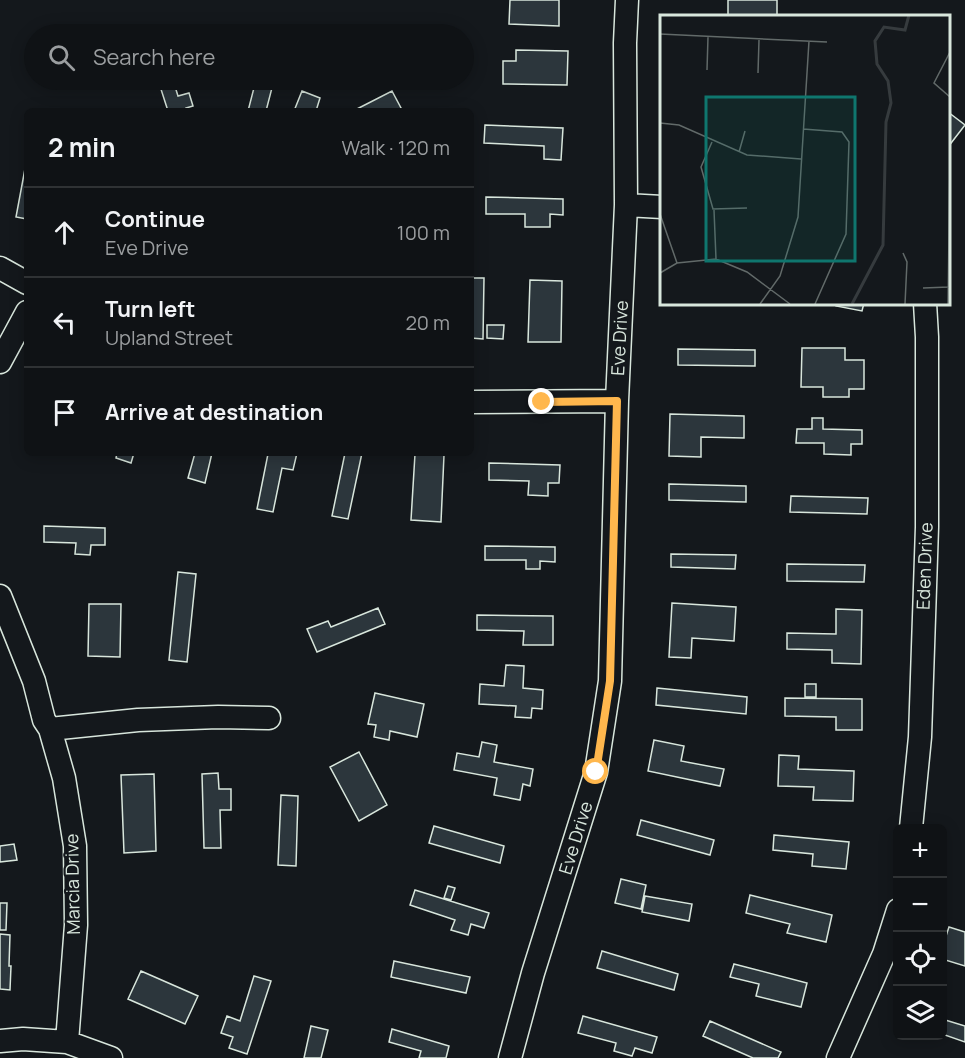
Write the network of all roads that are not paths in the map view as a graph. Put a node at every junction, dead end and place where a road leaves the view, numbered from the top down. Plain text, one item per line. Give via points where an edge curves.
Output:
1 (627, 0) edge
2 (626, 205) junction
3 (660, 207) edge
4 (0, 268) edge
5 (24, 281) edge
6 (925, 304) edge
7 (24, 318) edge
8 (0, 362) edge
9 (617, 401) junction
10 (474, 402) edge
11 (0, 596) edge
12 (269, 718) dead end
13 (50, 729) junction
14 (911, 824) edge
15 (893, 924) edge
16 (0, 1041) edge
17 (67, 1042) junction
18 (111, 1058) edge
19 (510, 1058) edge
20 (838, 1058) edge

1 - 2 street, Eve Drive
2 - 3 street
2 - 9 street, Eve Drive
4 - 5 street
6 - 14 street, Eden Drive via 927,538 920,737
7 - 8 street
9 - 10 street
9 - 19 street, Eve Drive via 610,681 596,772
11 - 13 street, Marcia Drive
12 - 13 street via 138,720
13 - 17 street, Marcia Drive via 64,778 75,846 76,925
15 - 20 street via 884,954
16 - 17 street
17 - 18 street

